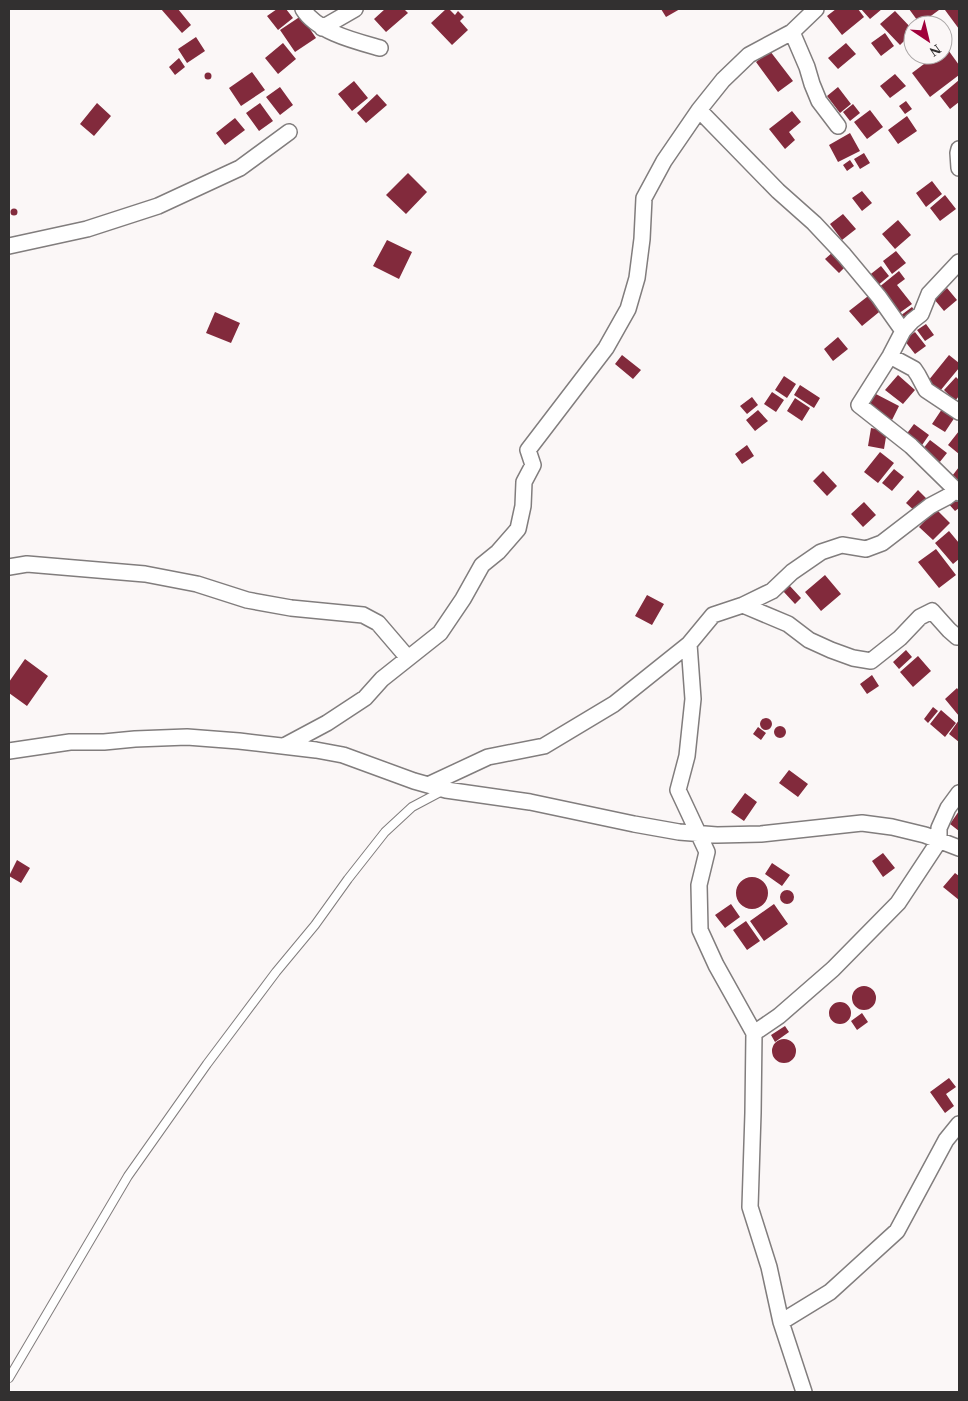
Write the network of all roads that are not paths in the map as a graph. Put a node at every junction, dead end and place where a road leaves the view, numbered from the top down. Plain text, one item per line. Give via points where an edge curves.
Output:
1 (303, 9) edge
2 (355, 9) edge
3 (816, 9) edge
4 (322, 28) junction
5 (792, 32) junction
6 (380, 48) dead end
7 (699, 110) junction
8 (838, 126) dead end
9 (289, 132) dead end
10 (959, 149) edge
11 (959, 168) edge
12 (9, 246) edge
13 (959, 262) edge
14 (903, 331) junction
15 (890, 356) junction
16 (959, 412) edge
17 (957, 492) edge
18 (9, 567) edge
19 (743, 605) junction
20 (959, 635) edge
21 (689, 644) junction
22 (408, 658) junction
23 (284, 746) junction
24 (9, 750) edge
25 (428, 785) junction
26 (446, 790) junction
27 (959, 793) edge
28 (699, 833) junction
29 (939, 841) junction
30 (959, 848) edge
31 (754, 1033) junction
32 (959, 1124) edge
33 (781, 1322) junction
34 (9, 1378) edge
35 (804, 1392) edge

1 - 4 street
2 - 4 street
3 - 5 street
4 - 6 street
5 - 7 street via 749,55
5 - 8 street via 819,101
7 - 14 street via 778,191 814,222 880,296
7 - 22 street via 664,161 644,198 637,278 628,309 606,348 528,450 533,465 524,482 518,529 482,565 440,633
9 - 12 street via 240,168 158,206 87,229
10 - 11 street
13 - 14 street via 929,294 921,314
14 - 15 street
15 - 16 street via 914,370 926,390
15 - 17 street via 859,406 911,446
17 - 19 street via 930,506 882,543 866,549 842,545 821,552 772,591
18 - 22 street via 27,564 145,574 197,584 247,600 363,615 378,623
19 - 20 street via 788,624 823,647 871,661 920,617 932,611 949,630
19 - 21 street via 713,615
21 - 25 street via 614,704 544,746 488,757
21 - 28 street via 693,699 687,756 678,790
22 - 23 street via 365,698
23 - 24 street via 187,737 70,742
23 - 25 street via 342,755
25 - 26 street
26 - 28 street
26 - 34 lane via 412,807 386,832 207,1064 128,1176
27 - 29 street via 939,828
28 - 29 street via 761,834 862,824 892,827
28 - 31 street via 707,852 699,885 700,930 716,966
29 - 30 street
29 - 31 street via 898,903 833,969 779,1016
31 - 33 street via 750,1207
32 - 33 street via 946,1140 896,1231 830,1292
33 - 35 street

